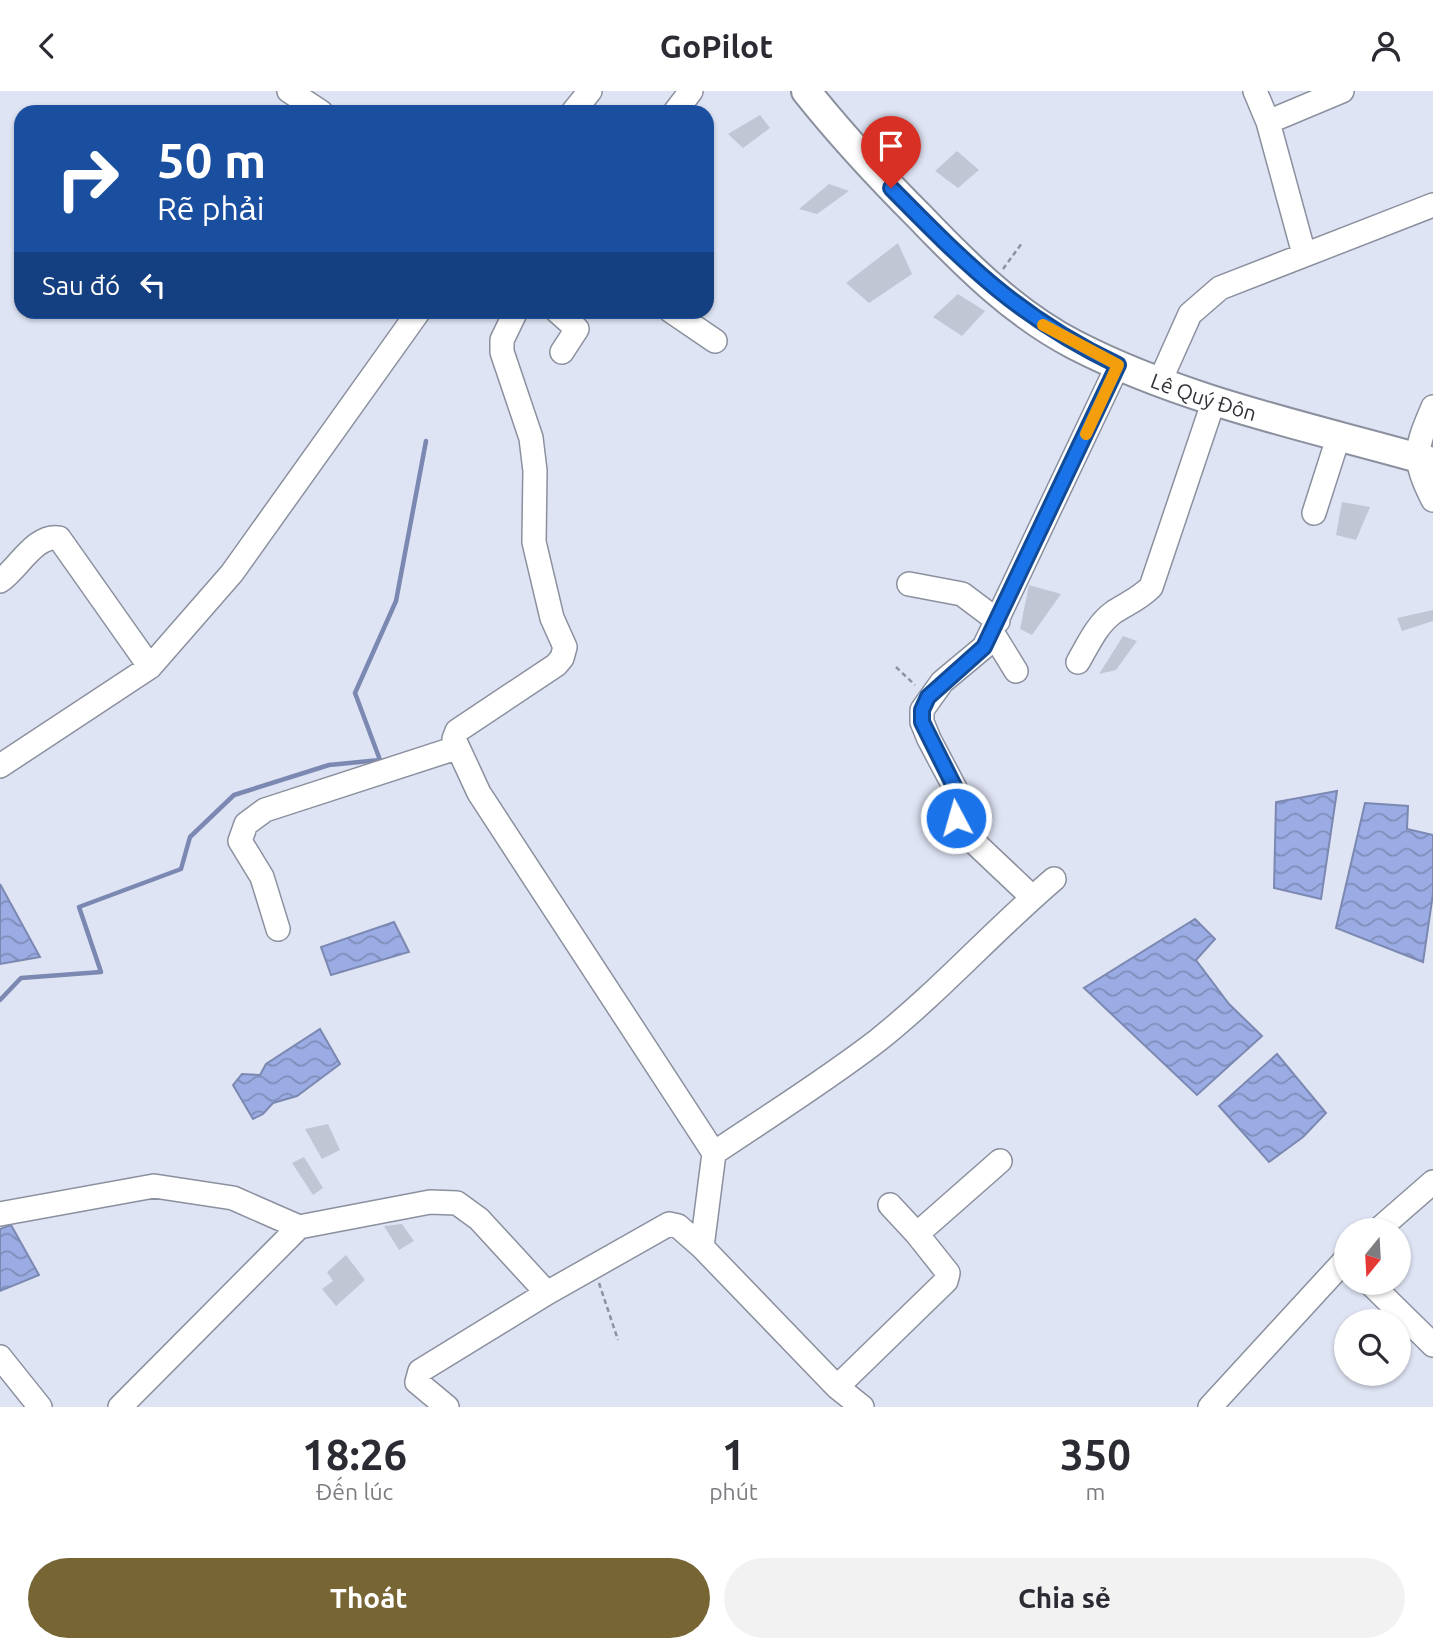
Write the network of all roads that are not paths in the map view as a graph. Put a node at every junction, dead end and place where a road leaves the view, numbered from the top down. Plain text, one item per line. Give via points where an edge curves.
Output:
1 (289, 91) edge
2 (590, 91) edge
3 (691, 91) edge
4 (806, 91) edge
5 (1255, 91) edge
6 (1342, 91) edge
7 (310, 105) edge
8 (579, 105) edge
9 (680, 105) edge
10 (1268, 122) junction
11 (1433, 205) edge
12 (1304, 254) junction
13 (413, 319) edge
14 (512, 319) edge
15 (566, 319) edge
16 (683, 319) edge
17 (715, 341) dead end
18 (562, 352) dead end
19 (1118, 365) junction
20 (1160, 381) junction
21 (1214, 400) junction
22 (1433, 407) edge
23 (1339, 435) junction
24 (1426, 450) edge
25 (1433, 500) edge
26 (1314, 513) dead end
27 (0, 581) edge
28 (909, 584) dead end
29 (995, 626) junction
30 (1078, 662) dead end
31 (150, 667) junction
32 (1016, 671) dead end
33 (456, 748) junction
34 (0, 766) edge
35 (1054, 879) dead end
36 (1032, 897) junction
37 (278, 929) dead end
38 (714, 1153) junction
39 (1000, 1161) dead end
40 (1433, 1182) edge
41 (890, 1205) dead end
42 (0, 1214) edge
43 (1392, 1218) edge
44 (299, 1227) junction
45 (917, 1234) junction
46 (702, 1247) junction
47 (1334, 1272) edge
48 (547, 1293) junction
49 (1382, 1295) edge
50 (1433, 1345) edge
51 (0, 1357) edge
52 (837, 1387) junction
53 (40, 1407) edge
54 (120, 1407) edge
55 (447, 1407) edge
56 (863, 1407) edge
57 (1210, 1407) edge

1 - 7 street
2 - 8 street
3 - 9 street
4 - 19 main road, Lê Quý Đôn via 891,188 990,285 1039,323
5 - 10 street
6 - 10 street
10 - 12 street
11 - 12 street
12 - 20 street via 1220,288 1190,314
13 - 31 street via 232,573
14 - 33 street via 502,340 502,352 531,438 534,542 552,618 565,647 556,665 457,731
15 - 18 street via 577,329
16 - 17 street
19 - 20 main road, Lê Quý Đôn
19 - 29 street
20 - 21 main road, Lê Quý Đôn
21 - 23 main road, Lê Quý Đôn
21 - 30 street via 1151,587 1100,625
22 - 24 street
23 - 24 main road, Lê Quý Đôn via 1372,447
23 - 26 street
24 - 25 street
27 - 31 street via 42,541 59,538
28 - 29 street via 951,589
29 - 32 street
29 - 36 street via 984,647 928,697 922,722 957,792 958,827
31 - 34 street
33 - 37 street via 265,810 246,824 240,841 262,877
33 - 38 street via 479,793
35 - 36 street
36 - 38 street via 972,958 878,1040
38 - 46 street
39 - 45 street
40 - 43 street
41 - 45 street
42 - 44 street via 154,1187 233,1198
44 - 48 street via 430,1202 457,1203 480,1219
44 - 54 street
45 - 52 street via 944,1266 946,1280
46 - 48 street via 678,1226 669,1224
46 - 52 street
47 - 57 street
48 - 55 street via 420,1371 417,1382
49 - 50 street
51 - 53 street
52 - 56 street

